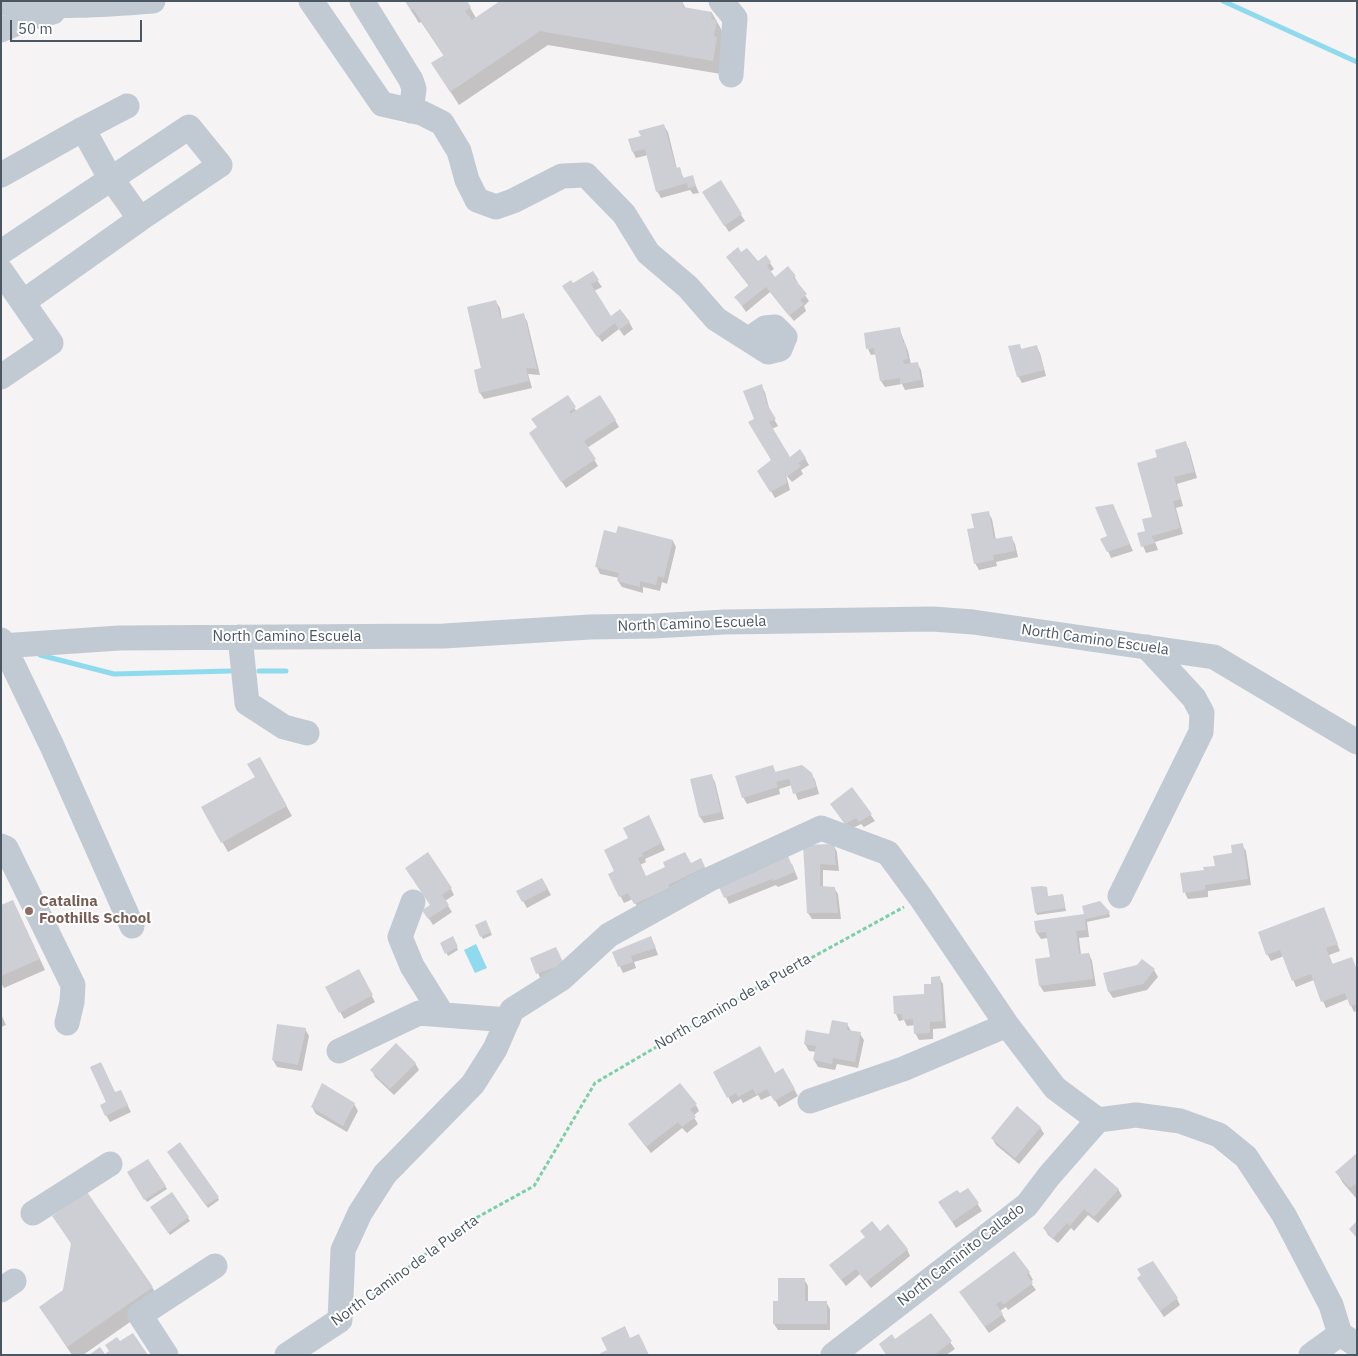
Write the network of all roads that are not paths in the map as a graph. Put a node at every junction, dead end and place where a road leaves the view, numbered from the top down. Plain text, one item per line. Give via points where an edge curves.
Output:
1 (153, 1) edge
2 (311, 1) edge
3 (362, 1) edge
4 (722, 1) edge
5 (1, 3) edge
6 (77, 6) junction
7 (1, 30) edge
8 (731, 75) dead end
9 (127, 106) dead end
10 (411, 110) junction
11 (83, 128) junction
12 (1, 175) edge
13 (111, 178) junction
14 (140, 219) junction
15 (1, 252) edge
16 (1, 271) edge
17 (23, 302) junction
18 (749, 339) dead end
19 (1, 377) edge
20 (240, 637) junction
21 (2, 644) edge
22 (1147, 647) junction
23 (307, 732) dead end
24 (1357, 742) edge
25 (1, 846) edge
26 (1120, 896) dead end
27 (413, 902) dead end
28 (132, 926) dead end
29 (442, 1014) junction
30 (508, 1020) junction
31 (67, 1023) dead end
32 (1007, 1025) junction
33 (339, 1051) dead end
34 (810, 1101) dead end
35 (1098, 1120) junction
36 (110, 1164) dead end
37 (33, 1213) dead end
38 (215, 1266) dead end
39 (1349, 1340) edge
40 (166, 1355) edge
41 (287, 1355) edge
42 (833, 1355) edge
43 (1311, 1355) edge

1 - 6 street
2 - 10 street via 382,104
3 - 10 street via 411,80 414,89
4 - 8 street via 735,18
5 - 6 street
6 - 7 street via 30,18
9 - 11 street
10 - 18 street via 442,123 459,152 476,200 496,207 562,176 586,175 624,214 648,253 688,288 716,319
11 - 12 street
11 - 13 street
13 - 14 street
13 - 14 street via 189,127 220,166
13 - 15 street
14 - 17 street
16 - 17 street
17 - 19 street via 51,343
20 - 21 street, North Camino Escuela via 119,638
20 - 22 street, North Camino Escuela via 444,636 590,626 933,619
20 - 23 street via 247,703 284,727
21 - 28 street via 52,746
22 - 24 street, North Camino Escuela via 1214,656
22 - 26 street via 1194,698 1202,713 1201,732
25 - 31 street via 6,848 73,985
27 - 29 street via 400,937 412,966
29 - 30 street
29 - 33 street via 420,1013
30 - 32 street via 512,1010 560,979 609,934 708,880 821,828 888,853
30 - 41 street, North Camino de la Puerta via 495,1049 473,1084 385,1174 360,1213 343,1250 340,1320
32 - 34 street via 903,1069
32 - 35 street via 1055,1088
35 - 39 street via 1136,1115 1180,1121 1219,1135 1246,1157 1284,1215
35 - 42 street, North Caminito Callado via 1027,1205
36 - 37 street
38 - 40 street via 140,1315
39 - 43 street

